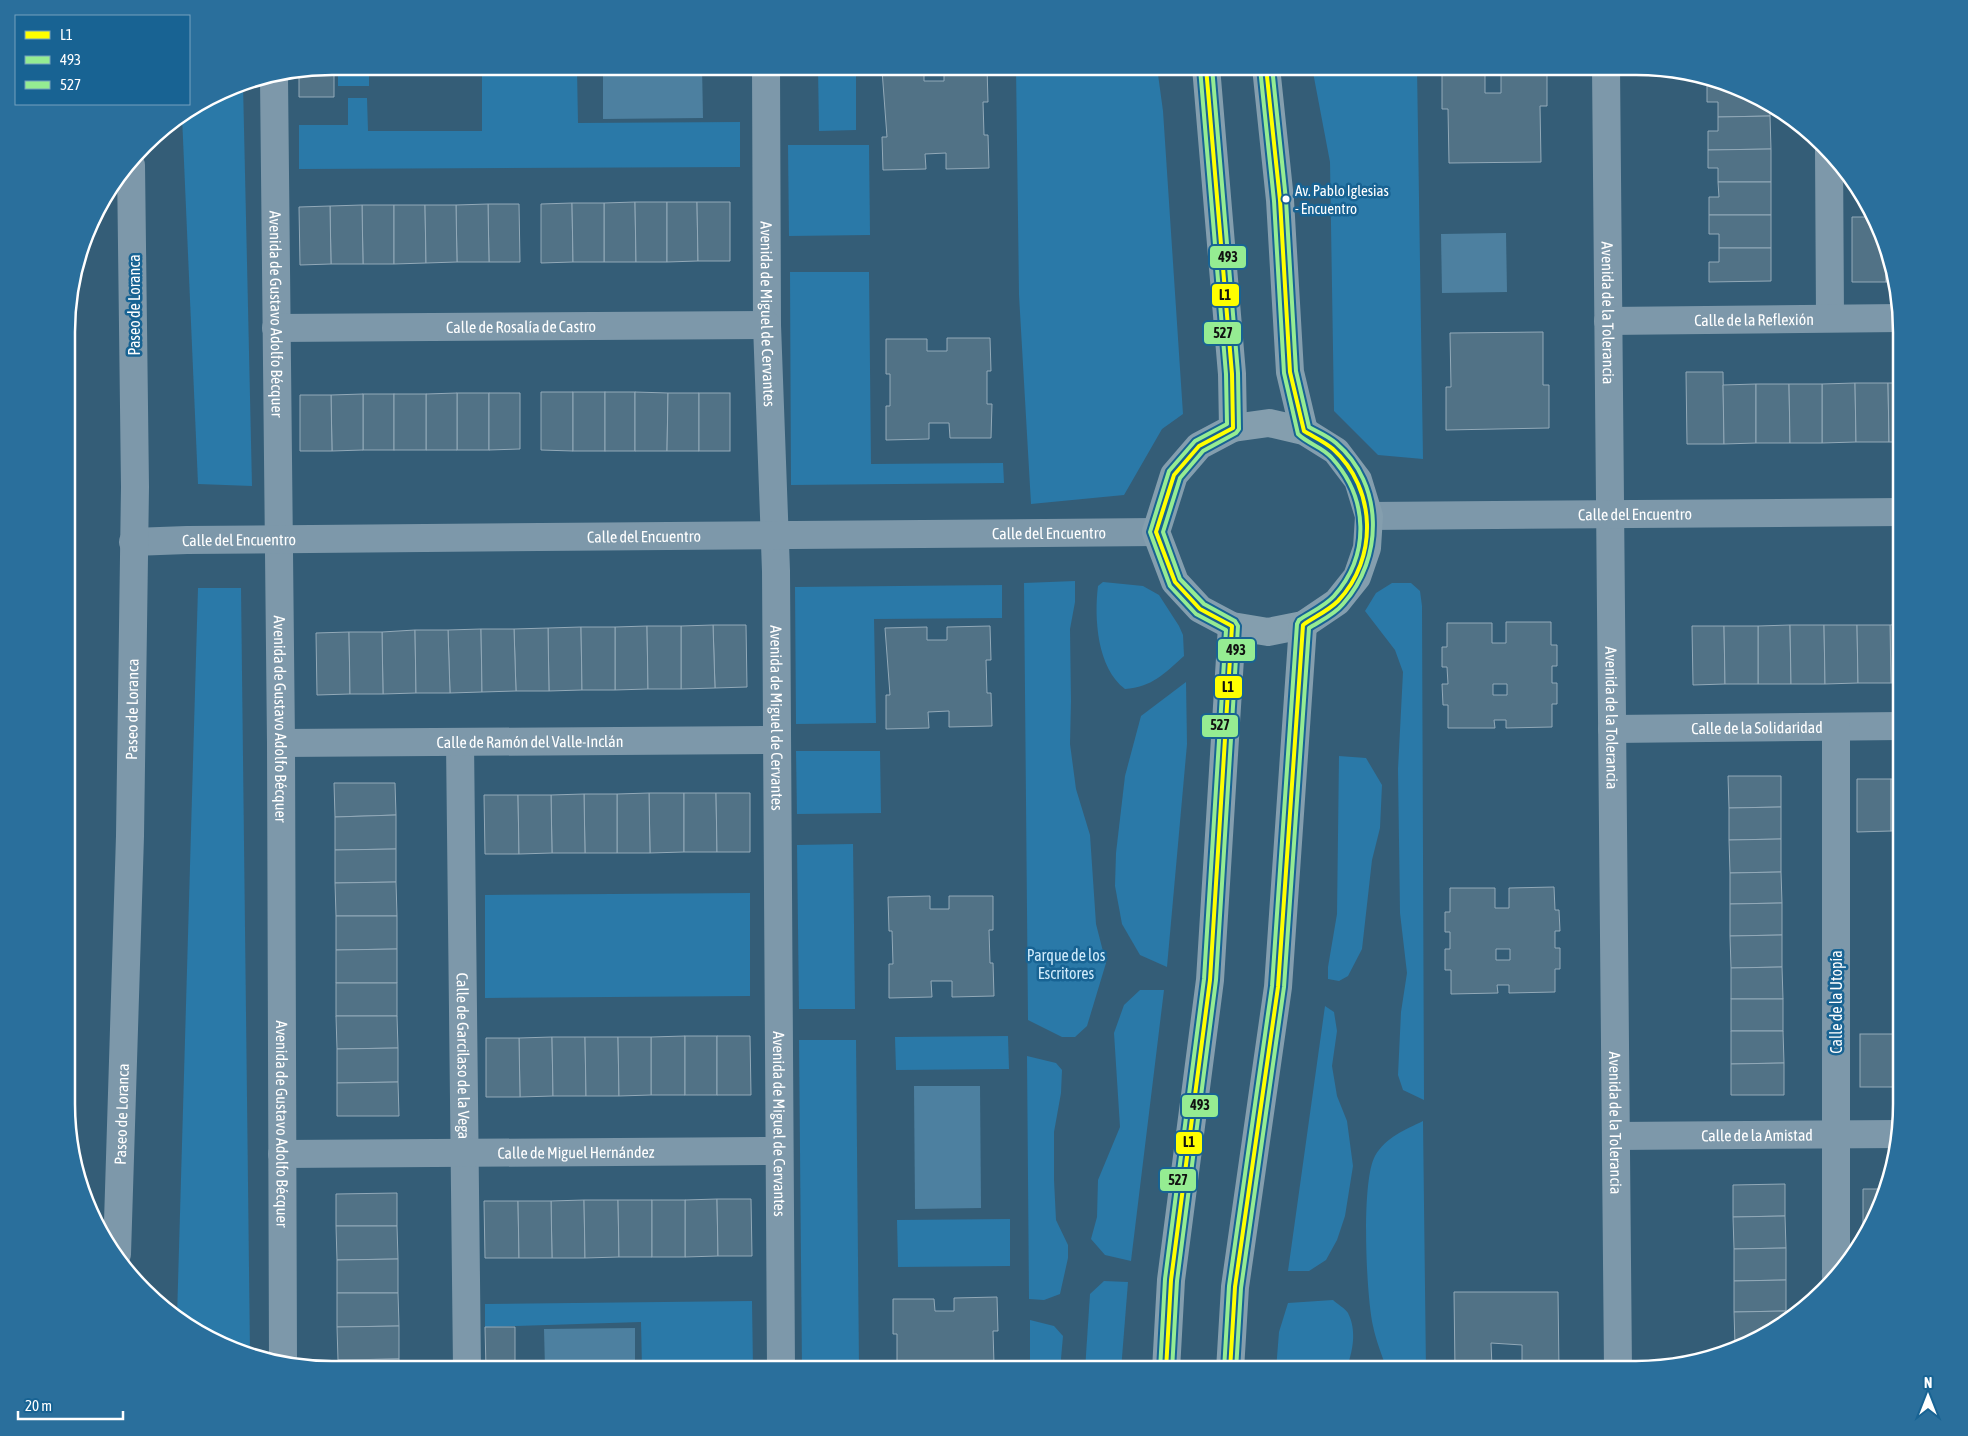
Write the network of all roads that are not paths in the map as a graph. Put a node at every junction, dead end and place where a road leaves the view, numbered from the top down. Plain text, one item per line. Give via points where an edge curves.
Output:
1 (766, 75) edge
2 (1207, 75) edge
3 (1267, 75) edge
4 (1606, 75) edge
5 (274, 82) edge
6 (1829, 163) edge
7 (132, 171) edge
8 (1830, 318) junction
9 (1892, 318) edge
10 (1608, 321) junction
11 (767, 325) junction
12 (276, 328) junction
13 (1233, 428) junction
14 (1304, 431) junction
15 (1893, 512) edge
16 (1610, 514) junction
17 (1369, 516) junction
18 (1156, 532) junction
19 (776, 536) junction
20 (278, 541) junction
21 (133, 542) junction
22 (1303, 624) junction
23 (1232, 626) junction
24 (1893, 726) edge
25 (1836, 727) junction
26 (1612, 729) junction
27 (777, 740) junction
28 (460, 742) junction
29 (281, 743) junction
30 (1836, 1134) junction
31 (1891, 1134) edge
32 (1616, 1136) junction
33 (780, 1151) junction
34 (464, 1153) junction
35 (282, 1154) junction
36 (117, 1246) edge
37 (1836, 1265) edge
38 (283, 1356) edge
39 (467, 1361) edge
40 (781, 1361) edge
41 (1166, 1361) edge
42 (1231, 1361) edge
43 (1618, 1361) edge

1 - 11 street, Avenida de Miguel de Cervantes
2 - 13 main road via 1232,374
3 - 14 main road via 1280,200 1290,372
4 - 10 street, Avenida de la Tolerancia
5 - 12 street, Avenida de Gustavo Adolfo Bécquer
6 - 8 street
7 - 21 street, Paseo de Loranca
8 - 9 street, Calle de la Reflexión
8 - 10 street, Calle de la Reflexión
10 - 16 street, Avenida de la Tolerancia
11 - 12 street, Calle de Rosalía de Castro
11 - 19 street, Avenida de Miguel de Cervantes
12 - 20 street, Avenida de Gustavo Adolfo Bécquer
13 - 14 main road via 1269,423
13 - 18 main road via 1199,446 1174,475
14 - 17 main road via 1336,451 1358,480
15 - 16 street, Calle del Encuentro
16 - 17 street, Calle del Encuentro
16 - 26 street, Avenida de la Tolerancia
17 - 22 main road via 1367,548 1357,577 1337,602
18 - 19 street, Calle del Encuentro
18 - 23 main road via 1175,582 1200,609
19 - 20 street, Calle del Encuentro
19 - 27 street, Avenida de Miguel de Cervantes
20 - 21 street, Calle del Encuentro
20 - 29 street, Avenida de Gustavo Adolfo Bécquer
21 - 36 street, Paseo de Loranca via 130,836
22 - 23 main road via 1268,632
22 - 42 main road via 1278,987 1235,1287
23 - 41 main road via 1210,980 1171,1280
24 - 25 street, Calle de la Solidaridad
25 - 26 street, Calle de la Solidaridad
25 - 30 street, Calle de la Utopía
26 - 32 street, Avenida de la Tolerancia
27 - 28 street, Calle de Ramón del Valle-Inclán
27 - 33 street, Avenida de Miguel de Cervantes
28 - 29 street, Calle de Ramón del Valle-Inclán
28 - 34 street, Calle de Garcilaso de la Vega
29 - 35 street, Avenida de Gustavo Adolfo Bécquer
30 - 31 street, Calle de la Amistad
30 - 32 street, Calle de la Amistad
30 - 37 street, Calle de la Utopía
32 - 43 street, Avenida de la Tolerancia
33 - 34 street, Calle de Miguel Hernández
33 - 40 street, Avenida de Miguel de Cervantes
34 - 35 street, Calle de Miguel Hernández
34 - 39 street, Calle de Garcilaso de la Vega
35 - 38 street, Avenida de Gustavo Adolfo Bécquer

